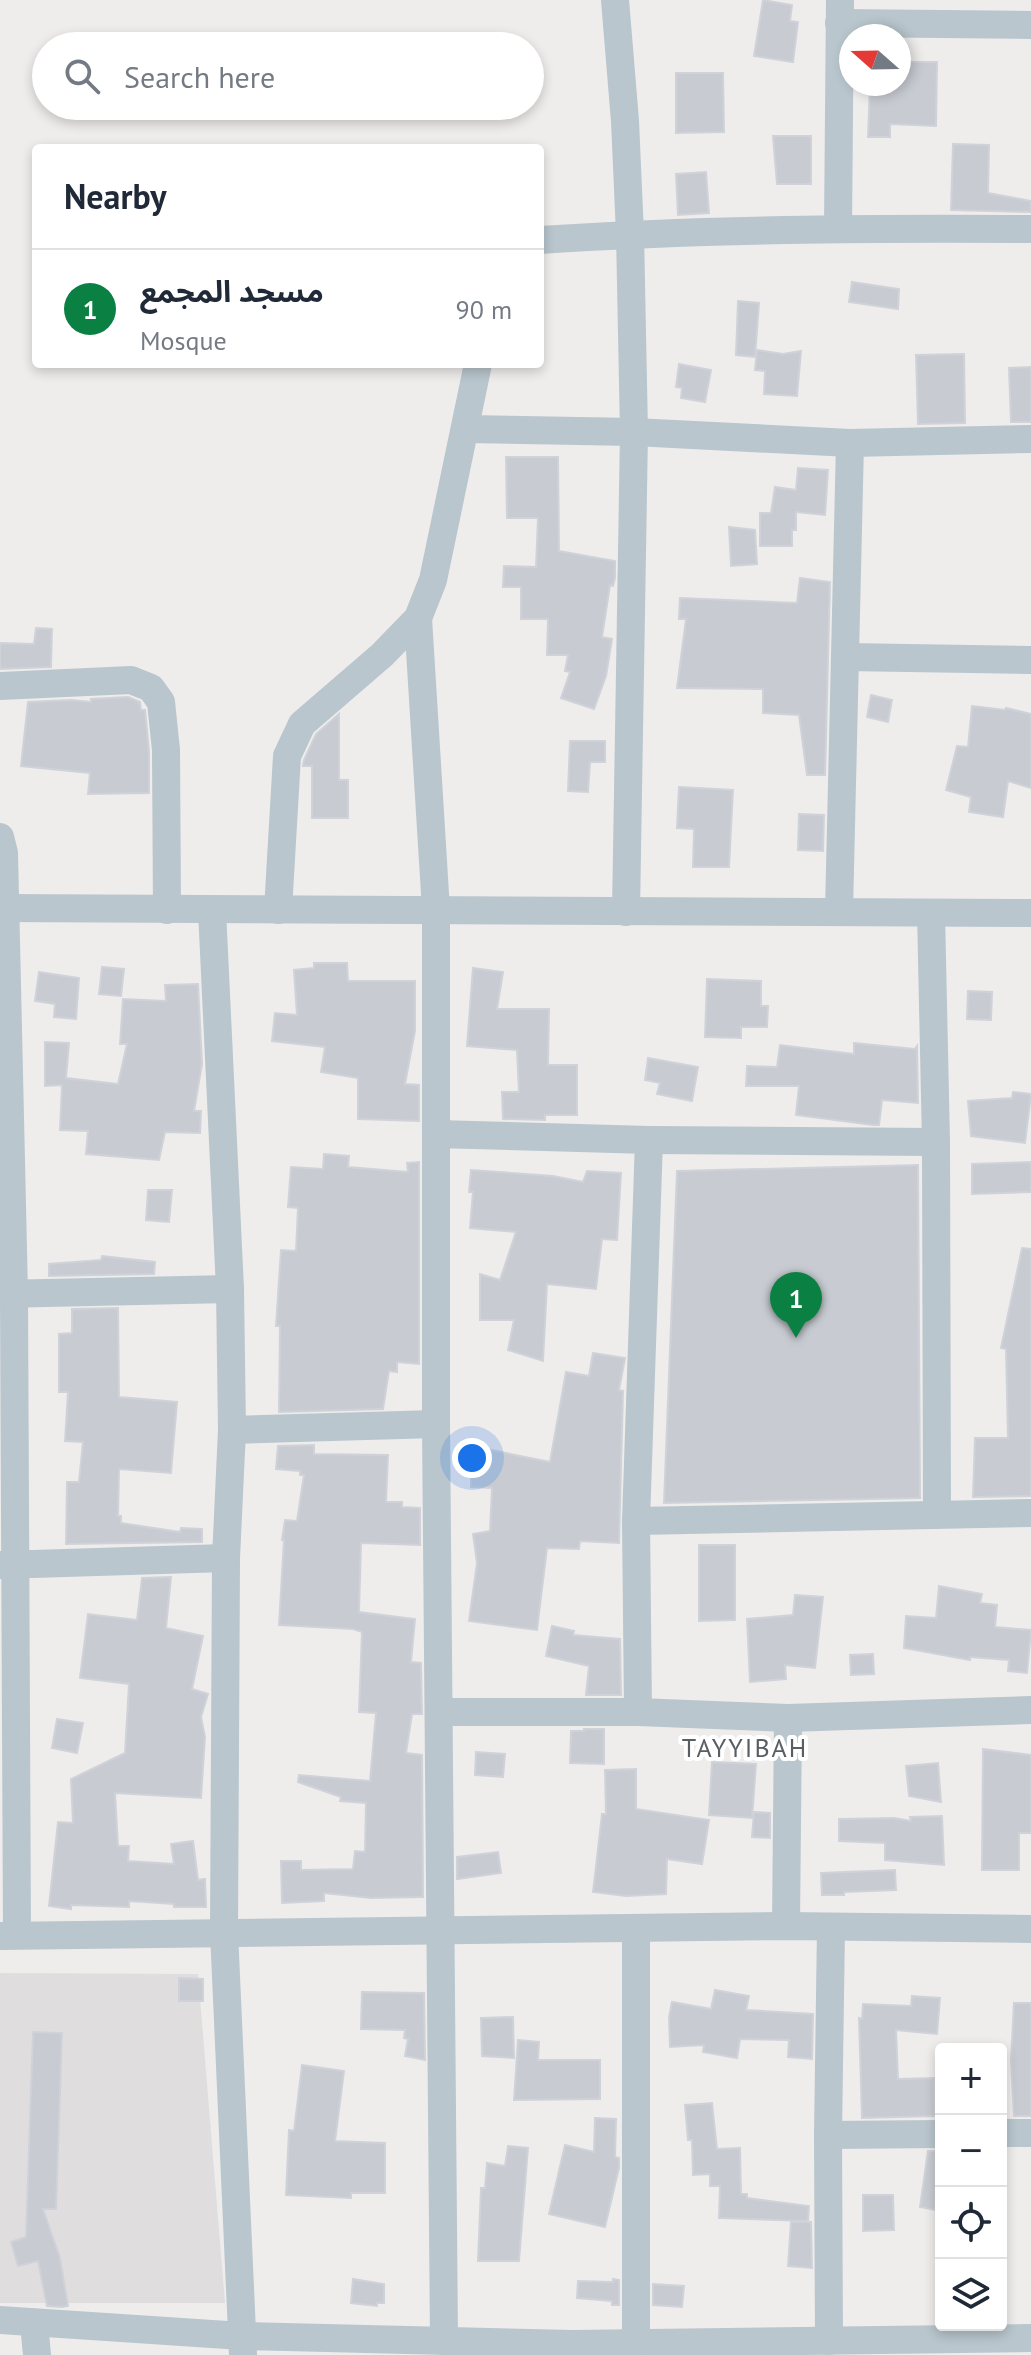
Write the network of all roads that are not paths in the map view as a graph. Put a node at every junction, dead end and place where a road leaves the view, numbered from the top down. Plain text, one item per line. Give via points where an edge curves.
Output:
1 (615, 0) edge
2 (840, 12) edge
3 (1031, 25) edge
4 (838, 228) junction
5 (1031, 229) edge
6 (630, 234) junction
7 (544, 240) edge
8 (477, 368) edge
9 (466, 429) junction
10 (634, 432) junction
11 (1031, 439) edge
12 (850, 443) junction
13 (418, 618) junction
14 (845, 657) junction
15 (1031, 660) edge
16 (0, 686) edge
17 (0, 837) edge
18 (2, 908) edge
19 (167, 910) junction
20 (212, 910) junction
21 (278, 910) junction
22 (436, 910) junction
23 (839, 911) junction
24 (626, 912) junction
25 (931, 913) junction
26 (1031, 913) edge
27 (436, 1134) junction
28 (649, 1140) junction
29 (936, 1142) junction
30 (230, 1289) junction
31 (7, 1294) edge
32 (436, 1424) junction
33 (232, 1430) junction
34 (1031, 1513) edge
35 (937, 1514) junction
36 (636, 1521) junction
37 (226, 1558) junction
38 (8, 1565) edge
39 (1031, 1710) edge
40 (441, 1712) junction
41 (638, 1712) junction
42 (788, 1718) junction
43 (786, 1926) junction
44 (831, 1927) junction
45 (636, 1928) junction
46 (1031, 1929) edge
47 (442, 1931) junction
48 (224, 1932) junction
49 (8, 1936) edge
50 (1007, 2133) edge
51 (1031, 2133) edge
52 (935, 2134) edge
53 (828, 2135) junction
54 (0, 2320) edge
55 (34, 2323) junction
56 (1031, 2338) edge
57 (444, 2341) junction
58 (829, 2341) junction
59 (636, 2344) junction
60 (242, 2346) edge
61 (967, 2347) edge
62 (405, 2348) edge
63 (765, 2349) edge
64 (573, 2350) edge
65 (37, 2355) edge

1 - 6 street
2 - 3 street
2 - 4 street
4 - 5 street
4 - 6 street
6 - 7 street
6 - 10 street
8 - 9 street
9 - 10 street
9 - 13 street via 433,580
10 - 12 street
10 - 24 street
11 - 12 street
12 - 14 street
13 - 21 street via 302,724 287,756
13 - 22 street
14 - 15 street
14 - 23 street
16 - 19 street via 131,680 151,688 161,702 166,750
17 - 18 street
18 - 19 street
18 - 31 street
19 - 20 street
20 - 21 street
20 - 30 street
21 - 22 street
22 - 24 street
22 - 27 street
23 - 24 street
23 - 25 street
25 - 26 street
25 - 29 street
27 - 28 street
27 - 32 street
28 - 29 street
28 - 36 street
29 - 35 street
30 - 31 street
30 - 33 street
31 - 38 street
32 - 33 street
32 - 40 street
33 - 37 street
34 - 35 street
35 - 36 street
36 - 41 street
37 - 38 street
37 - 48 street
38 - 49 street
39 - 42 street
40 - 41 street
40 - 47 street
41 - 42 street
42 - 43 street
43 - 44 street
43 - 45 street
44 - 46 street
44 - 53 street
45 - 47 street
45 - 59 street
47 - 48 street
47 - 57 street
48 - 49 street
48 - 60 street
50 - 51 street
52 - 53 street
53 - 58 street
54 - 55 street
55 - 60 street
55 - 65 street
56 - 61 street
57 - 62 street
57 - 64 street
58 - 61 street
58 - 63 street
59 - 63 street
59 - 64 street
60 - 62 street

